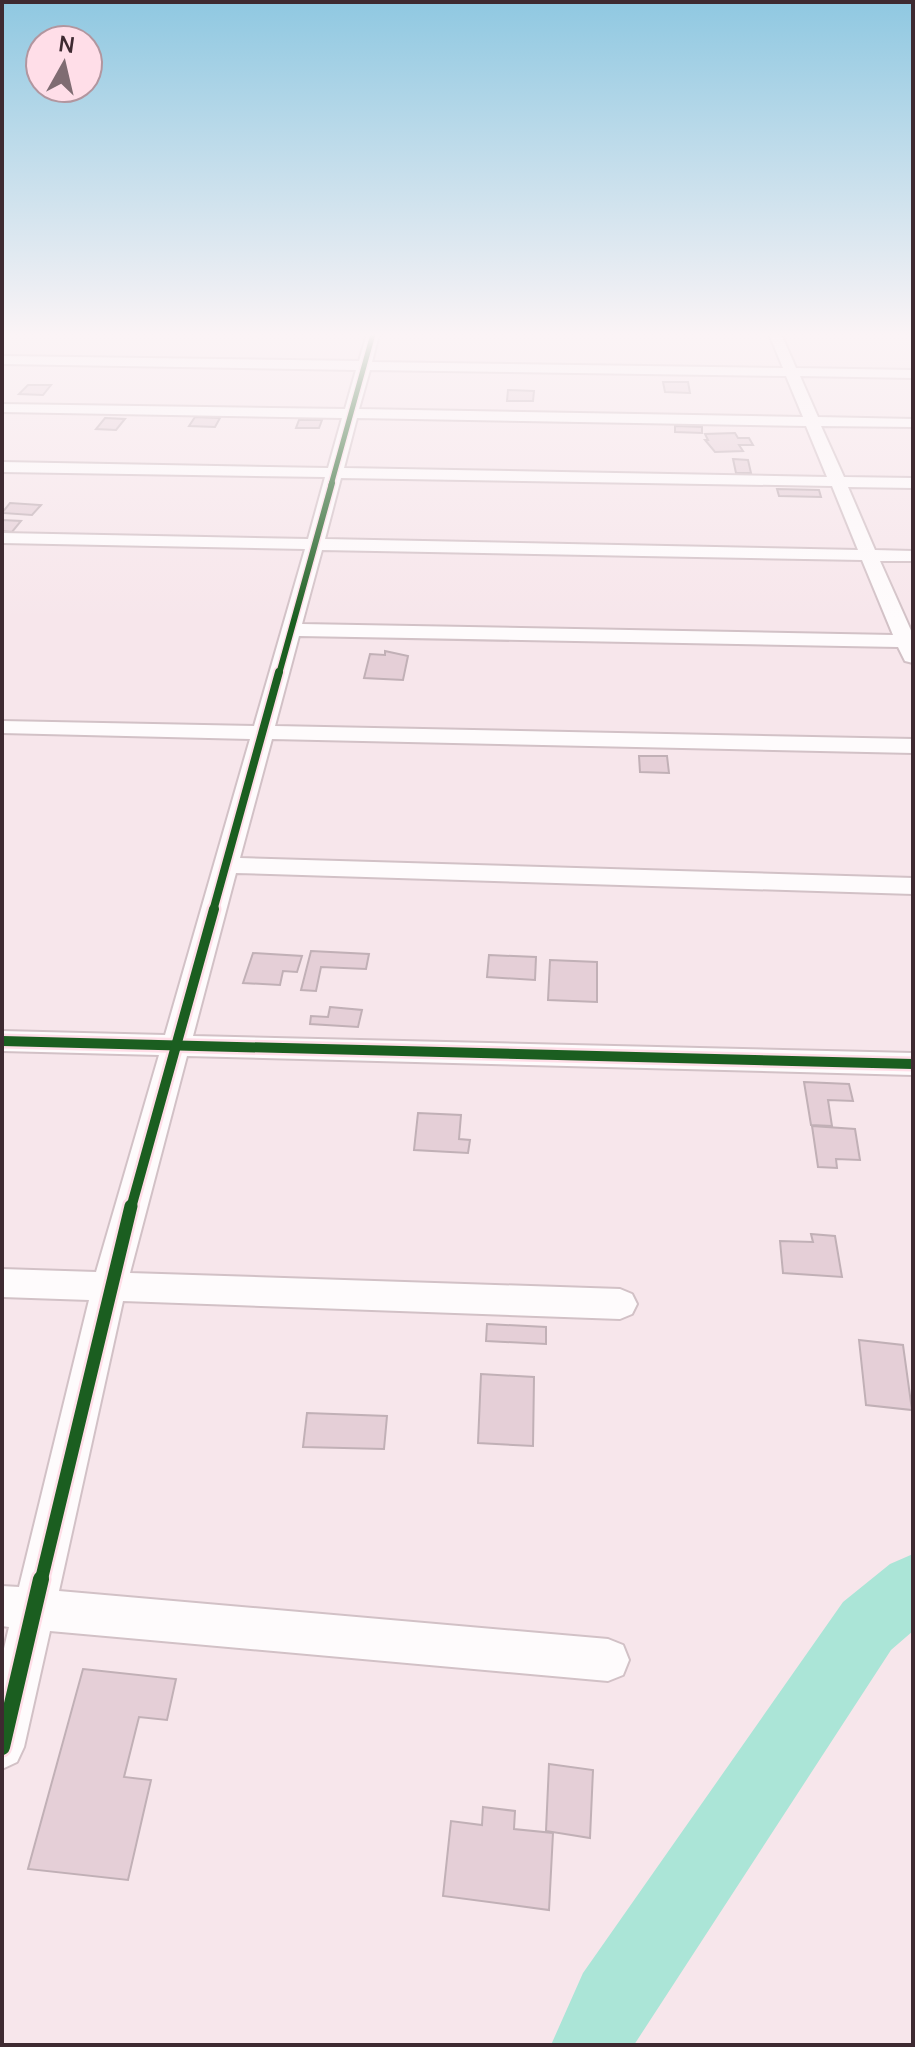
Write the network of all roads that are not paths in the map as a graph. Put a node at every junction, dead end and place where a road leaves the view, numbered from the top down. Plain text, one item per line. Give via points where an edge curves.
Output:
1 (347, 430) edge
2 (816, 430) edge
3 (2, 467) edge
4 (335, 473) junction
5 (838, 482) junction
6 (913, 483) edge
7 (2, 538) edge
8 (315, 544) junction
9 (868, 555) junction
10 (913, 556) edge
11 (291, 630) junction
12 (909, 641) edge
13 (913, 660) edge
14 (2, 727) edge
15 (262, 733) junction
16 (913, 746) edge
17 (226, 865) junction
18 (913, 886) edge
19 (2, 1041) edge
20 (176, 1046) junction
21 (913, 1064) edge
22 (2, 1283) edge
23 (109, 1287) junction
24 (620, 1304) dead end
25 (18, 1606) edge
26 (608, 1660) dead end
27 (2, 1747) edge

1 - 4 street
2 - 5 street
3 - 4 street
4 - 5 street
4 - 8 street
5 - 6 street
5 - 9 street
7 - 8 street
8 - 9 street
8 - 11 street
9 - 10 street
9 - 12 street
11 - 12 street
11 - 15 street
12 - 13 street
14 - 15 street
15 - 16 street
15 - 17 street
17 - 18 street
17 - 20 street
19 - 20 street
20 - 21 street
20 - 23 street
22 - 23 street
23 - 24 street
23 - 25 street
25 - 26 street
25 - 27 street

